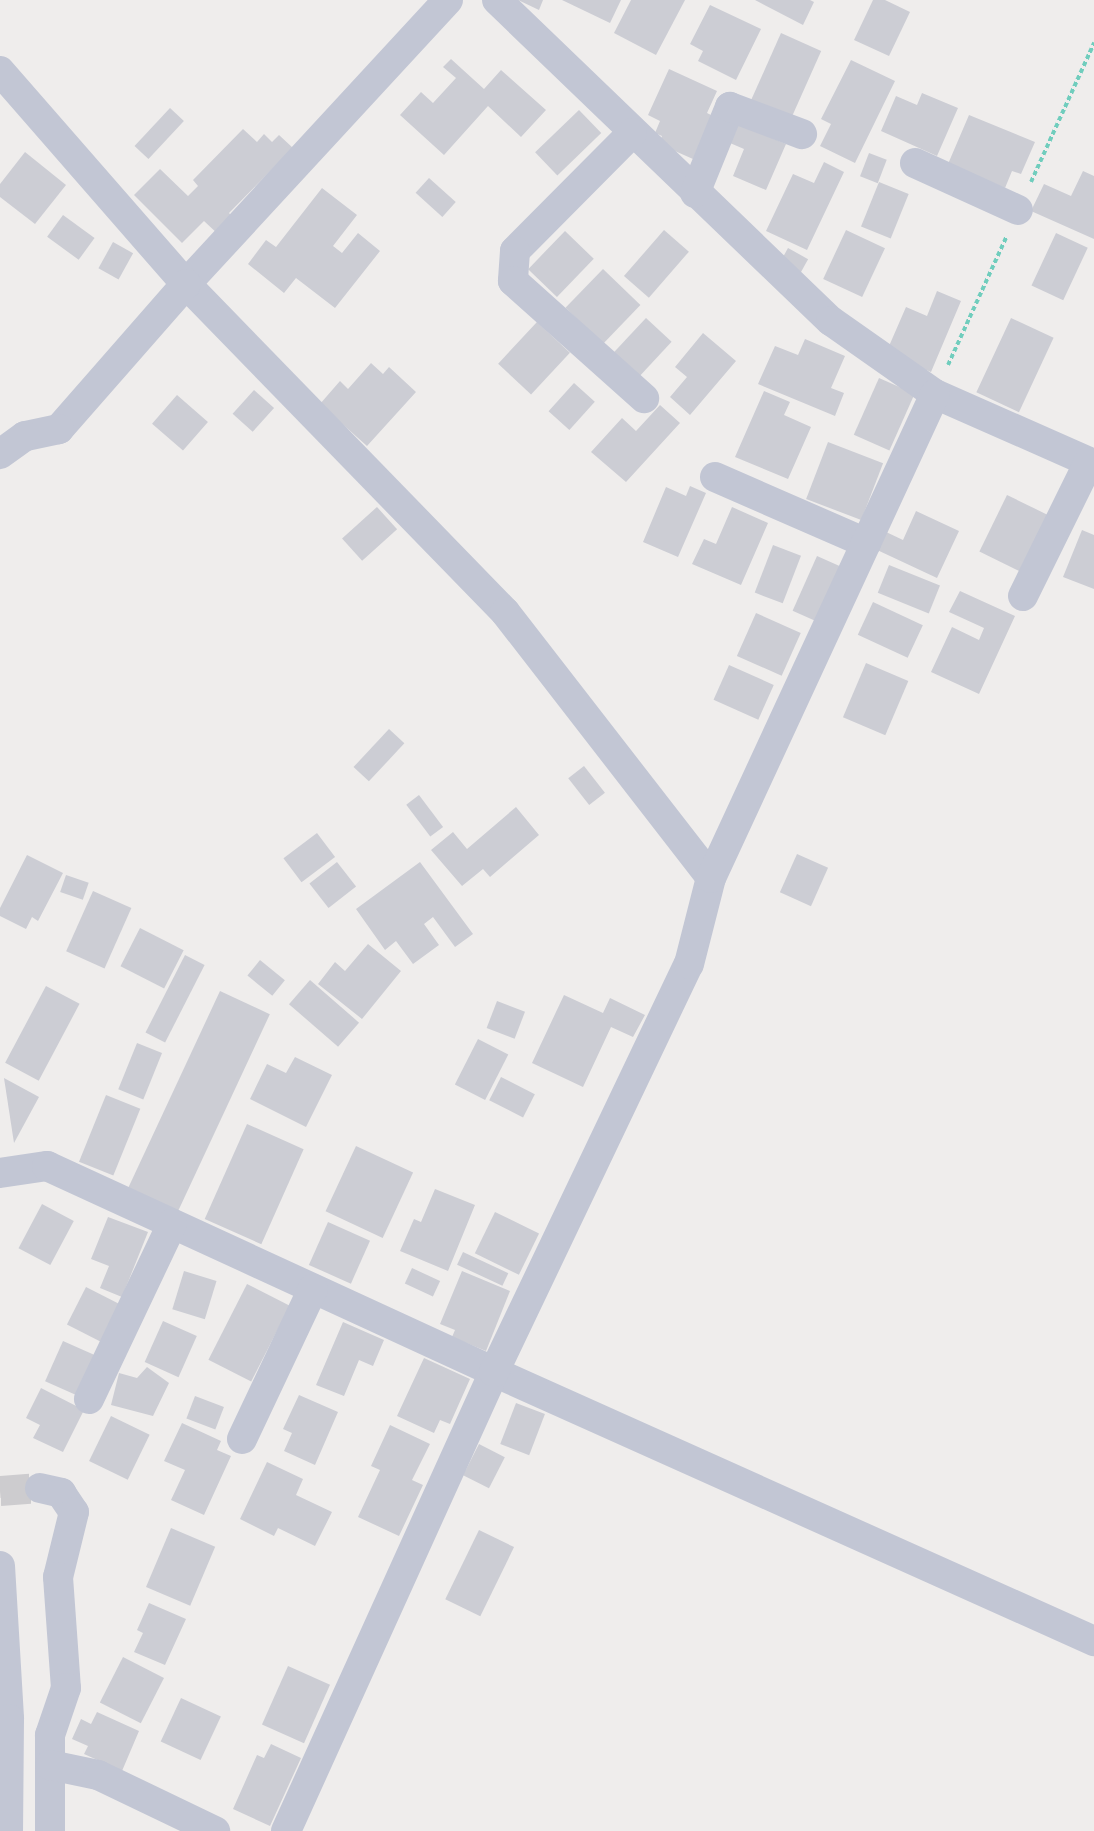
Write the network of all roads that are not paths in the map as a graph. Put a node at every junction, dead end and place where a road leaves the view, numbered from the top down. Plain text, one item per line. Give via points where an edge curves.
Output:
1 (448, 0) edge
2 (497, 0) edge
3 (0, 71) edge
4 (632, 133) junction
5 (802, 134) dead end
6 (915, 163) dead end
7 (695, 193) junction
8 (1018, 210) dead end
9 (186, 284) junction
10 (935, 394) junction
11 (644, 398) dead end
12 (0, 454) edge
13 (1092, 463) edge
14 (715, 477) dead end
15 (866, 543) junction
16 (1023, 596) dead end
17 (711, 878) junction
18 (0, 1173) edge
19 (172, 1224) junction
20 (313, 1289) junction
21 (494, 1372) junction
22 (89, 1399) dead end
23 (242, 1439) dead end
24 (40, 1488) tunnel mouth
25 (0, 1566) edge
26 (1094, 1641) edge
27 (50, 1765) junction
28 (8, 1831) edge
29 (50, 1831) edge
30 (215, 1831) edge
31 (286, 1831) edge

1 - 9 street
2 - 4 street
3 - 9 street
4 - 7 street
4 - 11 street via 515,251 513,281
5 - 7 street via 730,107
6 - 8 street
7 - 10 street via 831,321
9 - 12 street via 59,429 26,436
9 - 17 street via 505,612
10 - 13 street
10 - 15 street
13 - 16 street
14 - 15 street
15 - 17 street
17 - 21 street via 689,964
18 - 19 street via 47,1167
19 - 20 street
19 - 22 street
20 - 21 street
20 - 23 street
21 - 26 street
21 - 31 street
24 - 27 street via 61,1493 74,1512 58,1577 66,1688 50,1735
25 - 28 street via 9,1719
27 - 29 street
27 - 30 street via 98,1775

